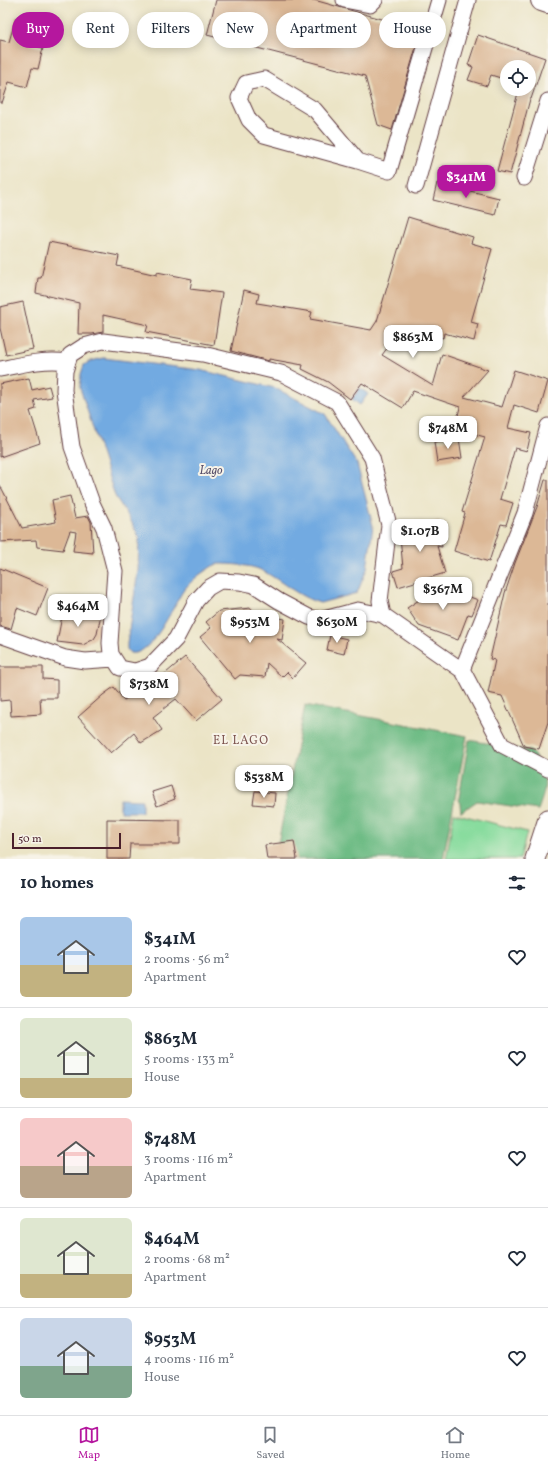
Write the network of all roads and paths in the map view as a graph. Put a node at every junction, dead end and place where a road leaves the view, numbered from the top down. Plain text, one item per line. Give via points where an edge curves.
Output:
1 (344, 0) edge
2 (375, 0) edge
3 (439, 0) edge
4 (468, 0) edge
5 (542, 0) edge
6 (548, 2) edge
7 (548, 101) edge
8 (358, 161) junction
9 (524, 178) dead end
10 (416, 186) dead end
11 (68, 362) junction
12 (0, 369) edge
13 (548, 426) edge
14 (383, 615) junction
15 (0, 635) edge
16 (114, 659) junction
17 (462, 670) junction
18 (548, 769) edge
19 (548, 819) edge
20 (535, 859) edge

1 - 2 street via 370,5
3 - 8 street via 389,171
4 - 10 street
5 - 6 highway
7 - 9 street
8 - 8 street via 264,135 249,120 239,98 246,83 264,79 315,110
11 - 12 street via 35,361
11 - 14 street via 70,355 84,346 103,341 203,354 281,372 337,402 372,458 389,525 380,601
11 - 16 street via 64,390 72,447 104,528 115,571 110,643
13 - 17 street via 526,512
14 - 16 street via 358,610 320,620 285,604 254,584 220,581 208,588 196,601 176,639 150,666 135,671 120,668
14 - 17 street
15 - 16 street via 65,658
17 - 18 street via 502,746
19 - 20 main road

